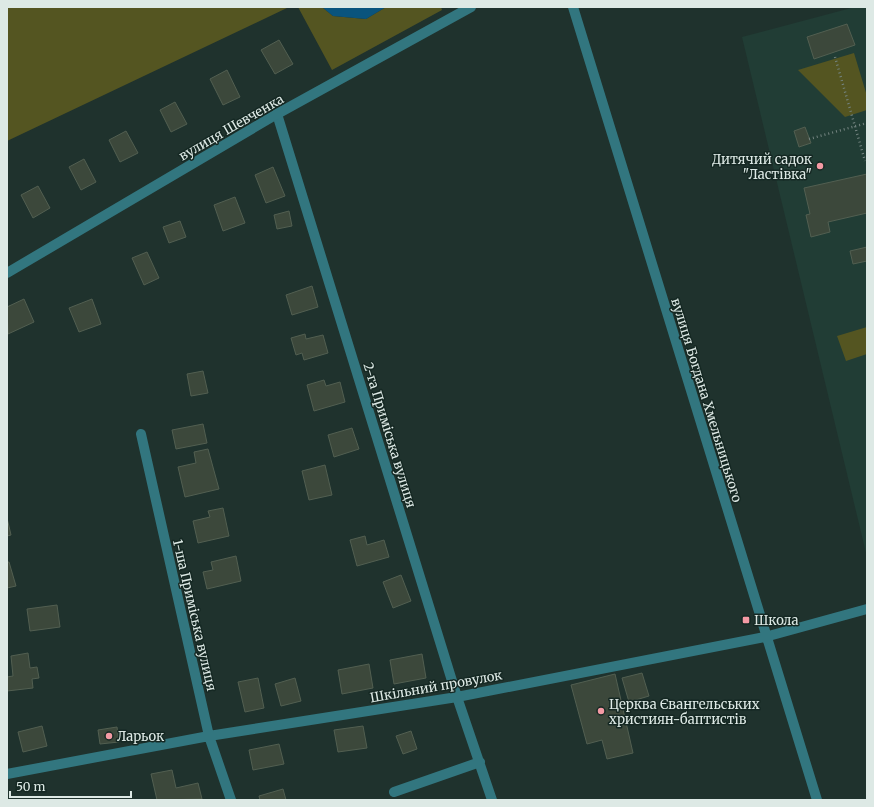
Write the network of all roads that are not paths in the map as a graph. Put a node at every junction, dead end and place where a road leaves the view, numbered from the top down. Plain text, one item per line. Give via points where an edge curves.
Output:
1 (470, 7) edge
2 (573, 7) edge
3 (277, 114) junction
4 (7, 273) edge
5 (141, 434) dead end
6 (867, 609) edge
7 (765, 637) junction
8 (457, 697) junction
9 (209, 736) junction
10 (480, 762) junction
11 (7, 774) edge
12 (394, 792) dead end
13 (231, 800) edge
14 (492, 800) edge
15 (817, 800) edge

1 - 3 street, вулиця Шевченка
2 - 7 street, вулиця Богдана Хмельницького
3 - 4 street, вулиця Шевченка
3 - 8 street, 2-га Приміська вулиця
5 - 9 street, 1-ша Приміська вулиця
6 - 7 street, Шкільний провулок
7 - 8 street, Шкільний провулок
7 - 15 street, вулиця Богдана Хмельницького
8 - 9 street, Шкільний провулок
8 - 10 street, 2-га Приміська вулиця
9 - 11 street, Шкільний провулок
9 - 13 street, 1-ша Приміська вулиця
10 - 12 street
10 - 14 street, 2-га Приміська вулиця

